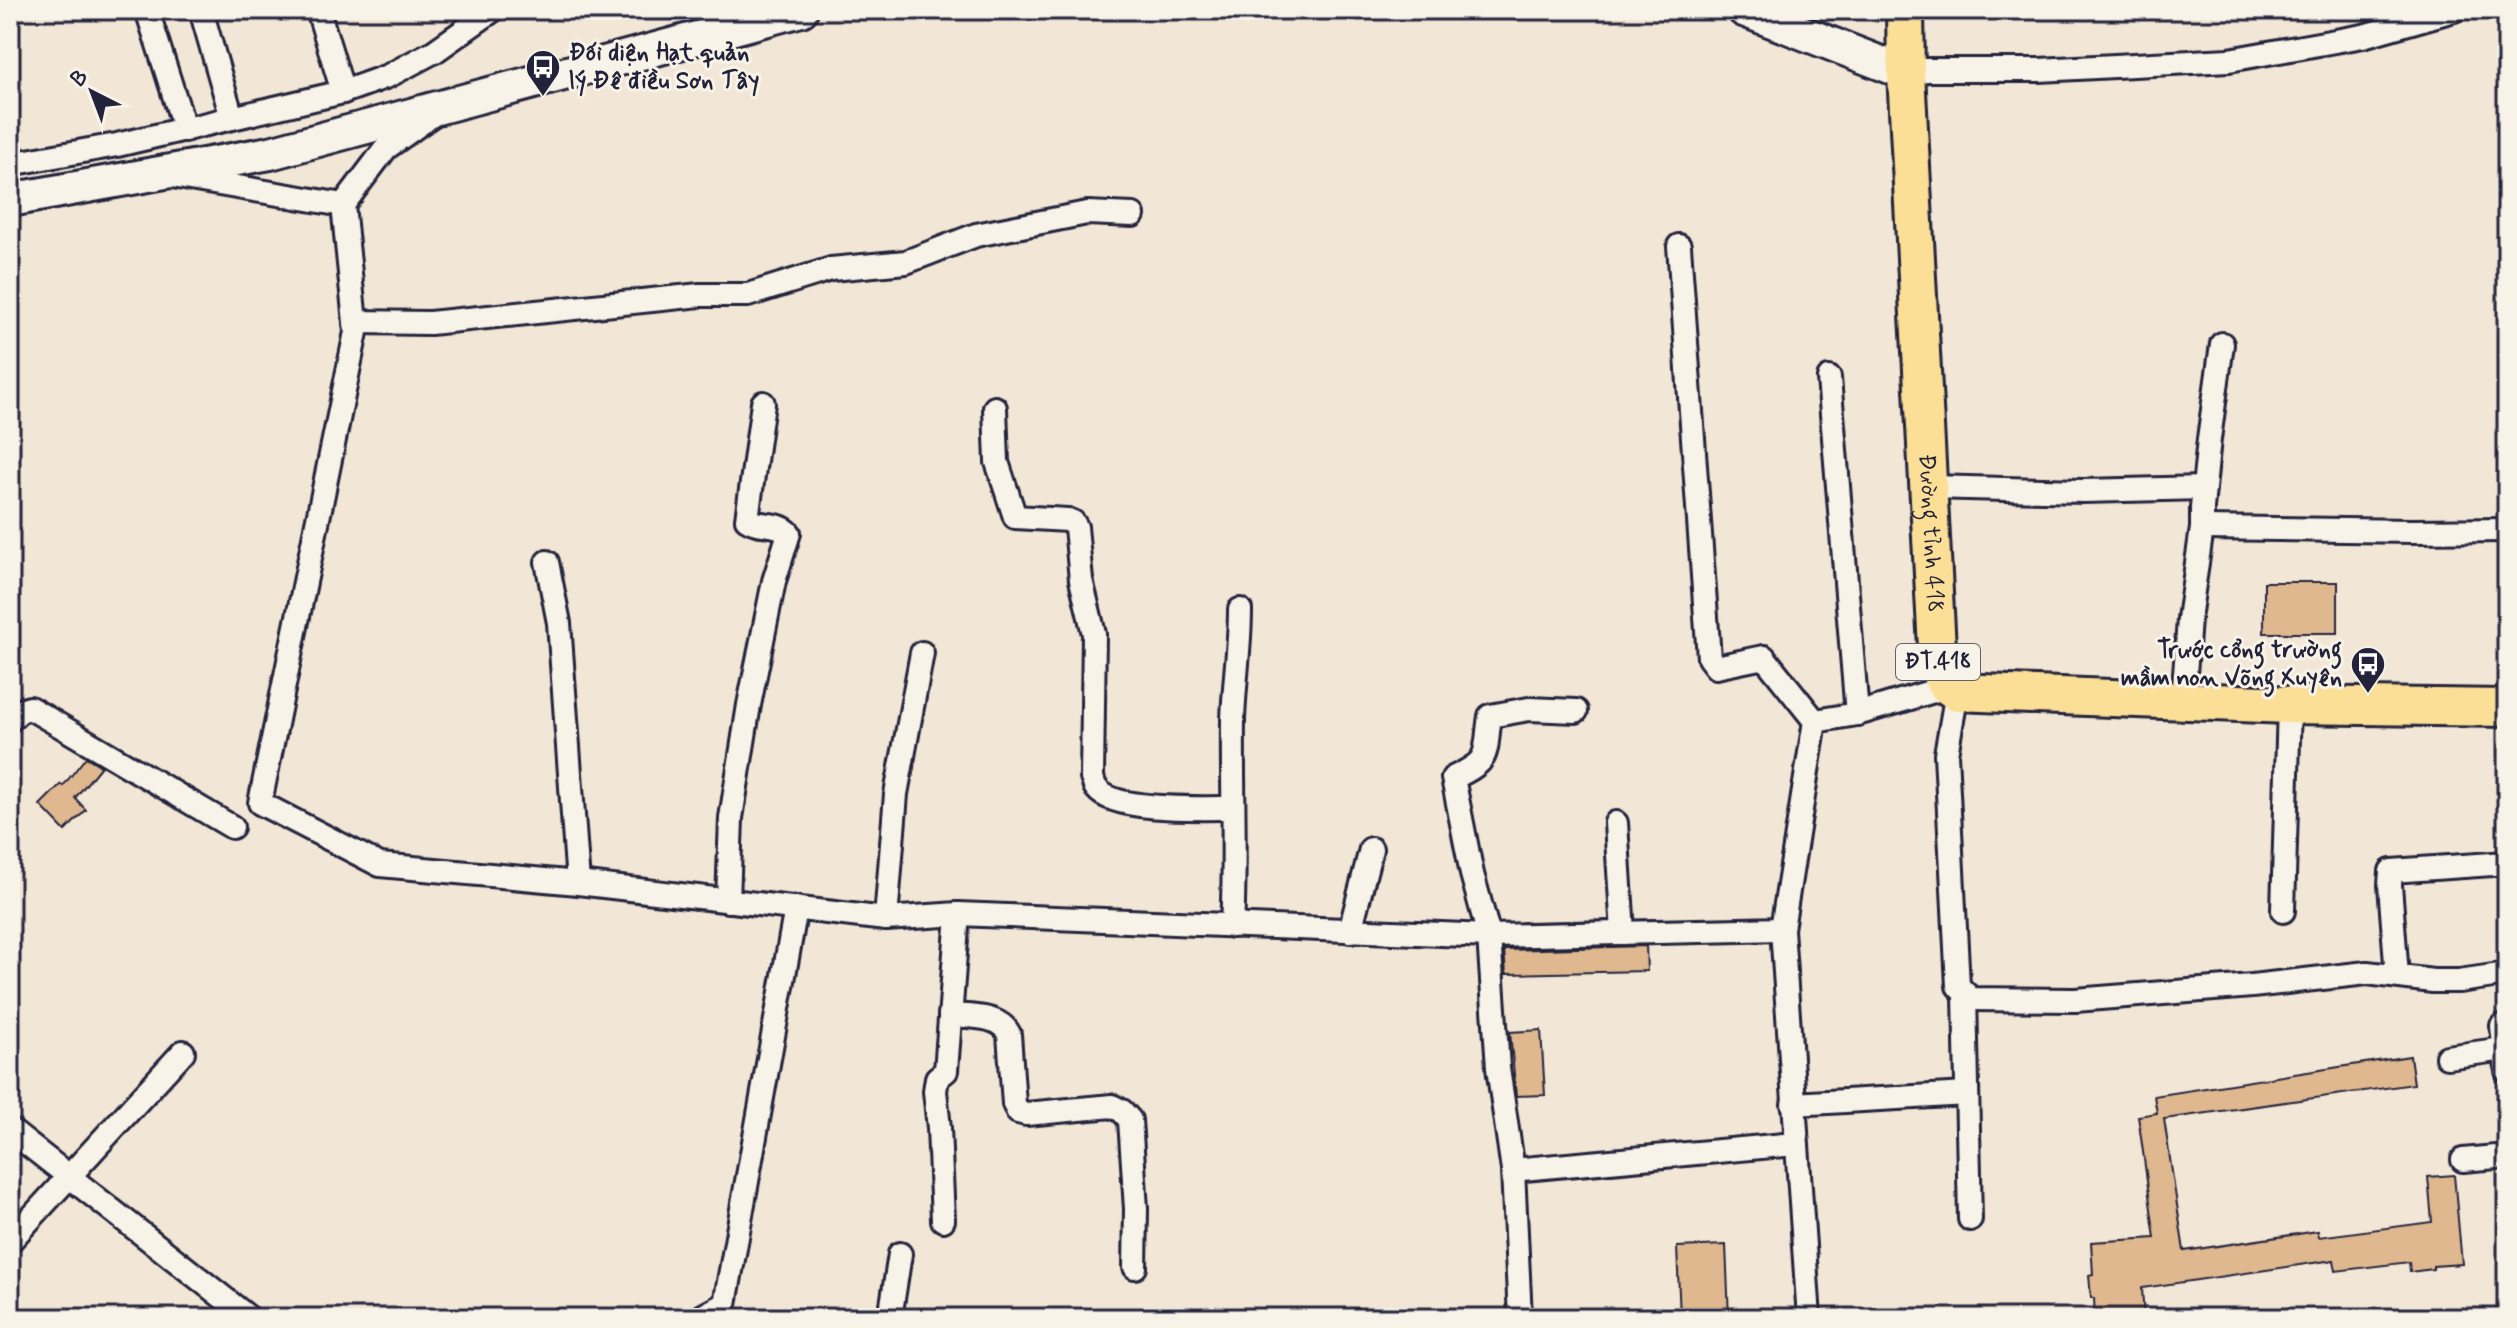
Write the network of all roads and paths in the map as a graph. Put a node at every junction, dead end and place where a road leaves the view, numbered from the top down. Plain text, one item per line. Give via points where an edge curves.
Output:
1 (147, 10) edge
2 (201, 10) edge
3 (318, 10) edge
4 (493, 10) edge
5 (801, 10) edge
6 (1744, 10) edge
7 (1905, 10) edge
8 (2454, 10) edge
9 (1906, 73) junction
10 (343, 92) junction
11 (446, 105) junction
12 (232, 118) junction
13 (185, 130) junction
14 (10, 164) edge
15 (157, 174) junction
16 (10, 200) edge
17 (343, 205) junction
18 (1133, 215) dead end
19 (1679, 246) dead end
20 (355, 322) junction
21 (2222, 344) dead end
22 (1829, 378) dead end
23 (763, 403) dead end
24 (995, 408) dead end
25 (1930, 487) junction
26 (2204, 488) junction
27 (2202, 528) junction
28 (2507, 530) edge
29 (547, 562) dead end
30 (1240, 610) dead end
31 (922, 653) dead end
32 (1952, 690) junction
33 (2183, 702) junction
34 (2289, 705) junction
35 (2507, 708) edge
36 (1576, 711) dead end
37 (1857, 714) junction
38 (10, 720) edge
39 (1815, 721) junction
40 (1233, 808) junction
41 (1616, 823) dead end
42 (232, 827) dead end
43 (1371, 849) dead end
44 (2507, 863) edge
45 (578, 883) junction
46 (728, 901) junction
47 (796, 908) junction
48 (2283, 911) dead end
49 (958, 914) junction
50 (886, 919) junction
51 (1232, 926) junction
52 (1782, 929) junction
53 (1350, 931) junction
54 (1623, 933) junction
55 (1489, 936) junction
56 (2507, 974) edge
57 (2397, 976) junction
58 (1965, 995) junction
59 (950, 1015) junction
60 (2502, 1026) dead end
61 (183, 1052) dead end
62 (2447, 1057) dead end
63 (2506, 1060) edge
64 (1967, 1094) junction
65 (1793, 1104) junction
66 (10, 1130) edge
67 (1795, 1144) junction
68 (2507, 1156) edge
69 (2463, 1160) dead end
70 (1513, 1170) junction
71 (68, 1176) junction
72 (1970, 1219) dead end
73 (943, 1220) dead end
74 (10, 1241) edge
75 (900, 1254) dead end
76 (1135, 1267) dead end
77 (723, 1311) edge
78 (249, 1318) edge
79 (699, 1318) edge
80 (890, 1318) edge
81 (1520, 1318) edge
82 (1809, 1318) edge

1 - 13 street
2 - 12 street
3 - 10 street
4 - 10 street via 435,51
5 - 11 main road
6 - 9 main road
7 - 9 main road, Đường tỉnh 418 / ĐT.418
8 - 9 street via 2363,36 2229,60
9 - 25 main road, Đường tỉnh 418 / ĐT.418
10 - 12 street
11 - 15 main road via 270,153
11 - 17 street via 386,148
12 - 13 street
13 - 14 street
15 - 16 main road
15 - 17 street
17 - 20 street
18 - 20 street via 1087,213 976,235 906,262 831,269 748,295 700,295 430,323
19 - 39 street via 1709,658 1716,667 1764,657
20 - 45 street via 260,803 380,865
21 - 26 street
22 - 37 street
23 - 46 street via 747,519 789,533 749,705 731,818
24 - 40 street via 997,462 1015,517 1068,520 1076,527 1094,634 1092,778 1097,790 1109,798 1156,807
25 - 26 street
25 - 32 main road, Đường tỉnh 418 / ĐT.418 via 1938,667
26 - 27 street
27 - 28 street
27 - 33 street
29 - 45 street via 559,623
30 - 40 street via 1233,692
31 - 50 street via 896,794
32 - 33 main road, ĐT.418
32 - 37 street
32 - 58 street via 1946,754 1958,986
33 - 34 main road, ĐT.418
34 - 35 main road, ĐT.418
34 - 48 street
36 - 55 street via 1520,709 1490,716 1484,758 1453,778
37 - 39 street
38 - 42 street via 30,708
39 - 52 street
40 - 51 street
41 - 54 street
43 - 53 street
44 - 57 street via 2391,871
45 - 46 street
46 - 47 street
47 - 50 street
47 - 77 street
49 - 50 street
49 - 51 street
49 - 59 street
51 - 53 street
52 - 54 street
52 - 65 street
53 - 55 street
54 - 55 street
55 - 70 street via 1498,1068
56 - 57 street via 2459,981
57 - 58 street via 2367,973 2075,1000 1976,1001
58 - 64 street
59 - 73 street via 946,1071 937,1078 935,1091
59 - 76 street via 1005,1025 1018,1112 1112,1106 1130,1120
60 - 63 street
61 - 71 street
62 - 63 street
64 - 65 street
64 - 72 street
65 - 67 street
66 - 71 street
67 - 70 street
67 - 82 street
68 - 69 street
70 - 81 street
71 - 74 street
71 - 78 street
75 - 80 street
77 - 79 street

